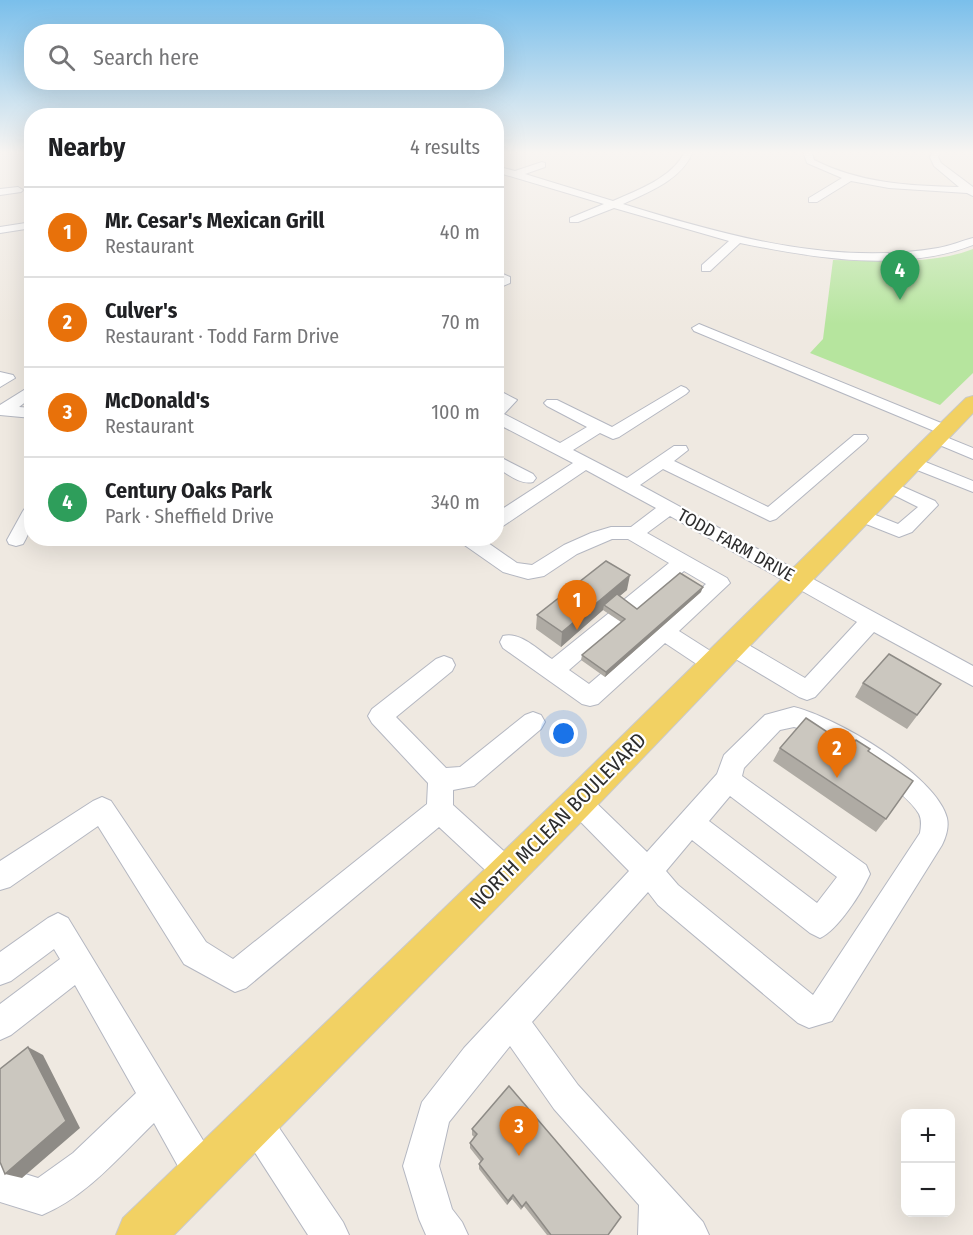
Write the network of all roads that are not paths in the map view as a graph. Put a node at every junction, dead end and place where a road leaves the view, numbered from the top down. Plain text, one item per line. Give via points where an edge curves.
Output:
1 (601, 209) edge
2 (628, 209) edge
3 (574, 220) dead end
4 (24, 226) edge
5 (0, 230) edge
6 (736, 241) junction
7 (973, 241) edge
8 (706, 268) dead end
9 (699, 328) dead end
10 (0, 376) edge
11 (0, 383) edge
12 (681, 391) dead end
13 (24, 395) edge
14 (973, 402) edge
15 (552, 403) dead end
16 (2, 410) edge
17 (24, 412) edge
18 (504, 419) edge
19 (599, 427) junction
20 (941, 434) junction
21 (860, 438) dead end
22 (562, 449) junction
23 (680, 450) dead end
24 (973, 454) edge
25 (586, 462) junction
26 (662, 462) junction
27 (504, 465) edge
28 (902, 474) junction
29 (527, 478) dead end
30 (628, 485) junction
31 (973, 487) edge
32 (669, 508) junction
33 (504, 517) edge
34 (24, 526) edge
35 (634, 534) junction
36 (16, 540) dead end
37 (479, 546) edge
38 (683, 562) junction
39 (797, 579) junction
40 (871, 621) junction
41 (664, 632) junction
42 (511, 642) dead end
43 (723, 655) junction
44 (444, 665) dead end
45 (553, 671) junction
46 (973, 677) edge
47 (807, 691) junction
48 (794, 717) junction
49 (533, 722) dead end
50 (441, 779) junction
51 (728, 780) junction
52 (578, 802) junction
53 (440, 810) junction
54 (690, 822) junction
55 (648, 871) junction
56 (507, 872) junction
57 (0, 877) edge
58 (79, 963) junction
59 (0, 970) edge
60 (523, 1010) junction
61 (0, 1024) edge
62 (156, 1098) junction
63 (255, 1122) junction
64 (0, 1169) edge
65 (202, 1173) junction
66 (657, 1197) junction
67 (140, 1235) edge
68 (330, 1235) edge
69 (449, 1235) edge
70 (657, 1235) edge
71 (690, 1235) edge

1 - 3 street
2 - 6 street
4 - 5 street
6 - 7 street via 797,252 860,256 925,253
6 - 8 street
9 - 20 street
10 - 11 street via 8,378
12 - 19 street via 613,434
13 - 16 street
14 - 20 main road, NORTH MCLEAN BOULEVARD
15 - 19 street
16 - 17 street
18 - 22 street, TODD FARM DRIVE
19 - 22 street
20 - 24 street
20 - 28 main road, NORTH MCLEAN BOULEVARD
21 - 26 street via 770,515
22 - 25 street, TODD FARM DRIVE
23 - 26 street
25 - 30 street, TODD FARM DRIVE
25 - 33 street
26 - 30 street
27 - 29 street
28 - 31 street
28 - 39 main road, NORTH MCLEAN BOULEVARD
30 - 32 street, TODD FARM DRIVE
32 - 35 street
32 - 39 street, TODD FARM DRIVE
34 - 36 street
35 - 37 street via 621,530 604,534 528,573 515,570
35 - 38 street
38 - 41 street via 720,583
38 - 45 street
39 - 40 street, TODD FARM DRIVE
39 - 43 main road, NORTH MCLEAN BOULEVARD
40 - 46 street, TODD FARM DRIVE
40 - 47 street
41 - 43 street
41 - 45 street via 590,697
42 - 45 street
43 - 47 street
43 - 52 main road, NORTH MCLEAN BOULEVARD
44 - 50 street via 380,716
47 - 48 street
48 - 51 street via 773,722 733,763
48 - 55 street via 810,721 904,780 923,798 934,817 933,836 821,1010 809,1012 668,895
49 - 50 street via 465,778
50 - 53 street
51 - 54 street
51 - 54 street via 856,874 820,923
52 - 55 street
52 - 56 main road, NORTH MCLEAN BOULEVARD
53 - 56 street
53 - 57 street via 235,977 195,953 102,809
54 - 55 street
55 - 60 street
56 - 63 main road, NORTH MCLEAN BOULEVARD
58 - 59 street via 58,928
58 - 61 street
58 - 62 street
60 - 66 street via 566,1097
60 - 69 street via 476,1060 434,1114 421,1166 437,1219
62 - 64 street via 85,1165 42,1197 10,1188
62 - 65 street
63 - 65 main road, NORTH MCLEAN BOULEVARD
63 - 68 street
65 - 67 main road, NORTH MCLEAN BOULEVARD
66 - 70 street
66 - 71 street

